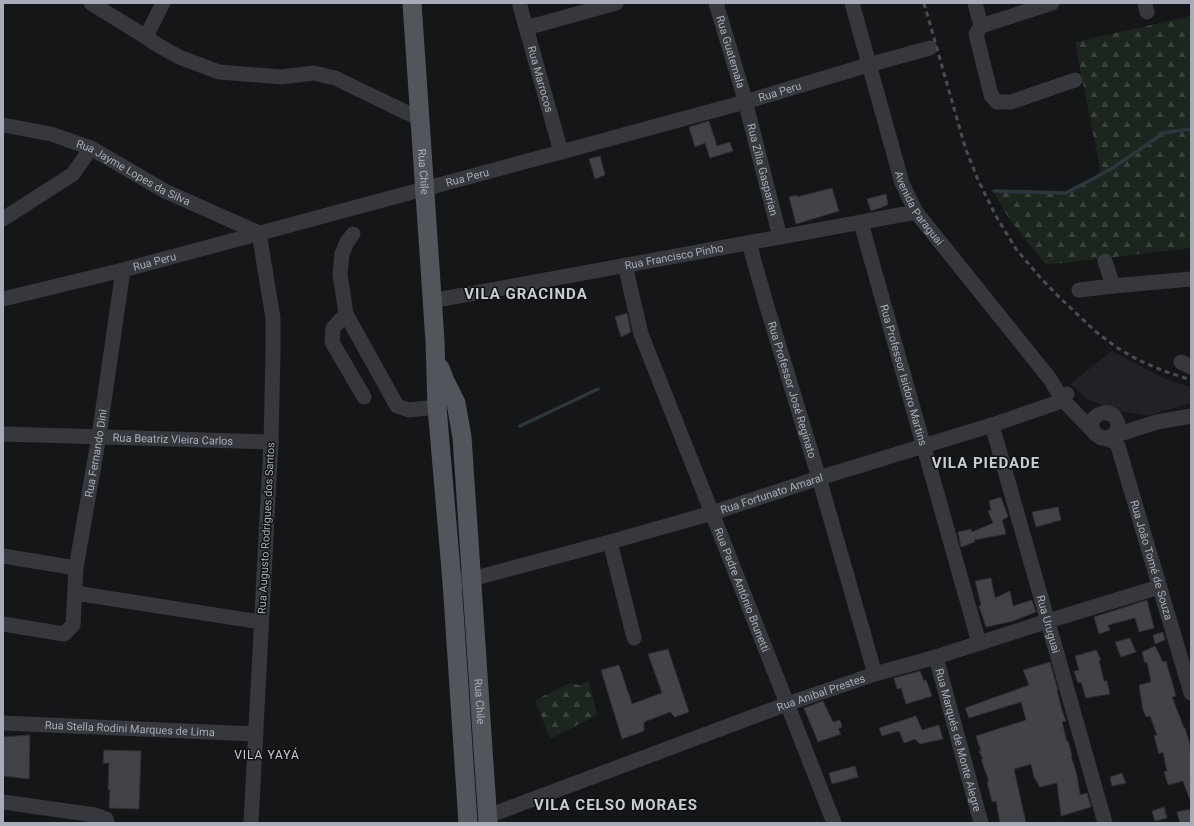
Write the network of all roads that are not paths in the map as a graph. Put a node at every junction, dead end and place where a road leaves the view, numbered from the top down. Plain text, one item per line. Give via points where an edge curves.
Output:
1 (91, 3) edge
2 (164, 3) edge
3 (412, 3) edge
4 (616, 3) edge
5 (716, 3) edge
6 (852, 3) edge
7 (975, 3) edge
8 (1052, 3) edge
9 (520, 6) dead end
10 (981, 26) junction
11 (526, 28) junction
12 (146, 37) junction
13 (930, 48) dead end
14 (868, 64) junction
15 (1075, 80) dead end
16 (745, 102) junction
17 (420, 119) junction
18 (3, 125) edge
19 (91, 148) junction
20 (561, 152) junction
21 (424, 190) junction
22 (916, 212) junction
23 (3, 219) edge
24 (860, 223) junction
25 (259, 233) junction
26 (353, 234) dead end
27 (780, 237) junction
28 (749, 243) junction
29 (1105, 261) dead end
30 (625, 265) junction
31 (123, 270) junction
32 (1191, 279) edge
33 (1113, 286) junction
34 (1079, 290) dead end
35 (3, 299) edge
36 (431, 302) junction
37 (346, 314) junction
38 (435, 341) junction
39 (364, 397) dead end
40 (1064, 397) junction
41 (456, 403) junction
42 (437, 407) junction
43 (1108, 415) junction
44 (1191, 416) edge
45 (1157, 422) junction
46 (992, 425) junction
47 (3, 434) edge
48 (1103, 435) junction
49 (98, 436) junction
50 (271, 442) junction
51 (924, 446) junction
52 (819, 478) junction
53 (712, 512) junction
54 (610, 542) junction
55 (3, 556) edge
56 (76, 568) junction
57 (472, 579) junction
58 (452, 582) junction
59 (1160, 587) junction
60 (75, 593) junction
61 (1048, 621) junction
62 (261, 622) junction
63 (3, 624) edge
64 (634, 638) dead end
65 (979, 643) junction
66 (936, 657) junction
67 (875, 674) junction
68 (1191, 693) edge
69 (787, 704) junction
70 (3, 723) edge
71 (256, 734) junction
72 (3, 802) edge
73 (488, 819) edge
74 (107, 823) edge
75 (251, 823) edge
76 (468, 823) edge
77 (834, 823) edge
78 (981, 823) edge
79 (1105, 823) edge

1 - 12 street
2 - 12 street
3 - 17 main road, Rua Chile
4 - 11 street
5 - 16 street, Rua Guatemala
6 - 14 street, Avenida Paraguai
7 - 10 street
8 - 10 street
9 - 11 street, Rua Marrocos
10 - 15 street via 976,34 991,95 997,102 1011,102
11 - 20 street, Rua Marrocos
12 - 17 street via 179,57 219,72 281,77 314,73 335,78
13 - 14 street, Rua Peru
14 - 16 street, Rua Peru
14 - 22 street, Avenida Paraguai via 902,182
16 - 20 street, Rua Peru
16 - 27 street, Rua Zília Gasparian
17 - 21 main road, Rua Chile
18 - 19 street, Rua Jayme Lopes da Silva via 51,134
19 - 23 street via 73,174
19 - 25 street, Rua Jayme Lopes da Silva via 166,192
20 - 21 street, Rua Peru
21 - 25 street, Rua Peru
21 - 36 main road, Rua Chile
22 - 24 street, Rua Francisco Pinho
22 - 40 street, Avenida Paraguai
24 - 27 street, Rua Francisco Pinho
24 - 51 street, Rua Professor Isidoro Martins
25 - 31 street, Rua Peru
25 - 50 street, Rua Augusto Rodrigues dos Santos via 273,318
26 - 37 street via 342,254 340,274
27 - 28 street, Rua Francisco Pinho
28 - 30 street, Rua Francisco Pinho
28 - 52 street, Rua Professor José Reginato
29 - 33 street
30 - 36 street, Rua Francisco Pinho
30 - 53 street, Rua Padre Antônio Brunetti via 641,334
31 - 35 street, Rua Peru
31 - 49 street, Rua Fernando Dini
32 - 33 street
33 - 34 street
36 - 38 main road, Rua Chile
37 - 39 street via 333,328 332,342
37 - 42 street via 397,406 409,410
38 - 41 main road, Rua Chile via 441,374
38 - 42 main road, Rua Chile
40 - 43 street, Avenida Paraguai
40 - 46 street, Rua Fortunato Amaral via 1056,403
40 - 48 street, Avenida Paraguai
41 - 42 main road via 448,397 443,398
41 - 57 main road, Rua Chile via 462,437
42 - 58 main road, Rua Chile
43 - 45 street, Avenida Paraguai
43 - 48 street via 1117,420 1118,428 1113,435
43 - 48 street via 1097,415 1093,420 1092,428
44 - 45 street
45 - 48 street
46 - 51 street, Rua Fortunato Amaral
46 - 61 street, Rua Uruguai
47 - 49 street, Rua Beatriz Vieira Carlos
48 - 59 street, Rua João Tomé de Souza via 1118,446
49 - 50 street, Rua Beatriz Vieira Carlos
49 - 56 street, Rua Fernando Dini
50 - 62 street, Rua Augusto Rodrigues dos Santos
51 - 52 street, Rua Fortunato Amaral
51 - 65 street, Rua Professor Isidoro Martins
52 - 53 street, Rua Fortunato Amaral
52 - 67 street, Rua Professor José Reginato
53 - 54 street, Rua Fortunato Amaral
53 - 69 street, Rua Padre Antônio Brunetti
54 - 57 street, Rua Fortunato Amaral
54 - 64 street
55 - 56 street
56 - 60 street, Rua Fernando Dini
57 - 58 street
57 - 73 main road, Rua Chile
58 - 76 main road, Rua Chile
59 - 61 street, Rua Anibal Prestes
59 - 68 street, Rua João Tomé de Souza
60 - 62 street
60 - 63 street, Rua Fernando Dini via 73,624 64,634
61 - 65 street, Rua Anibal Prestes
61 - 79 street, Rua Uruguai
62 - 71 street, Rua Augusto Rodrigues dos Santos
65 - 66 street, Rua Anibal Prestes
66 - 67 street, Rua Anibal Prestes
66 - 78 street, Rua Marqués de Monte Alegre
67 - 69 street, Rua Anibal Prestes
69 - 73 street, Rua Anibal Prestes
69 - 77 street, Rua Padre Antônio Brunetti
70 - 71 street, Rua Stella Rodini Marques de Lima
71 - 75 street, Rua Augusto Rodrigues dos Santos
72 - 74 street via 95,815 106,819

